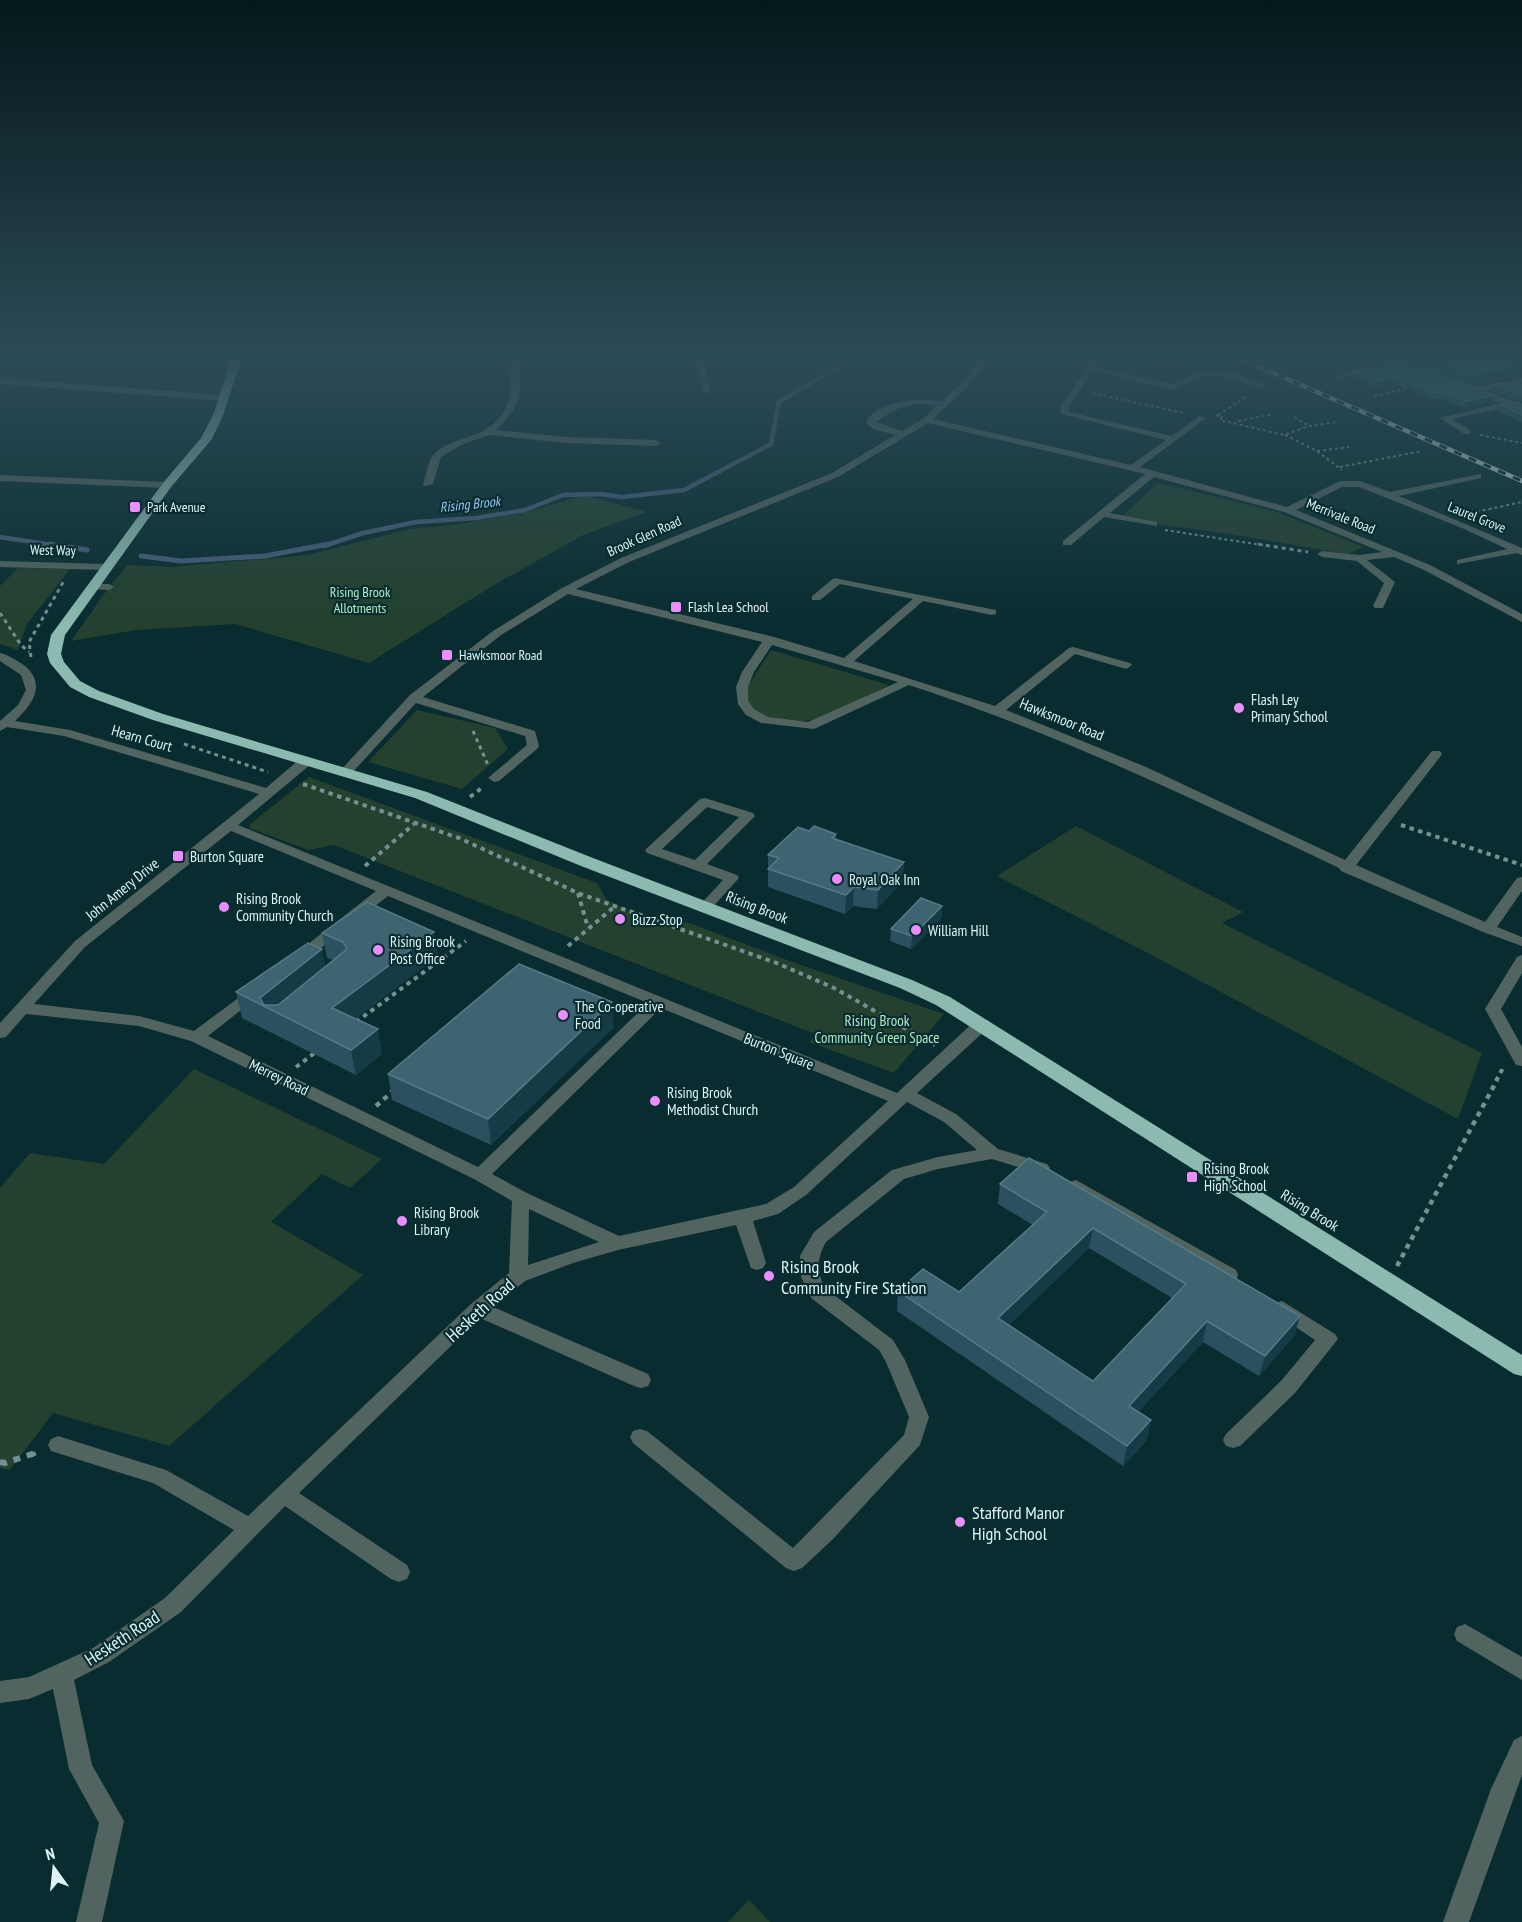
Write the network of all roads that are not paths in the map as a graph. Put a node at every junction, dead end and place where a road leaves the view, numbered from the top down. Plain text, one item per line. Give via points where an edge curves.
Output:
1 (200, 446) edge
2 (454, 446) edge
3 (887, 446) edge
4 (1037, 446) edge
5 (1165, 446) edge
6 (1133, 468) junction
7 (1152, 473) junction
8 (1478, 476) dead end
9 (0, 478) edge
10 (428, 484) dead end
11 (167, 485) junction
12 (1386, 496) junction
13 (1288, 510) junction
14 (1102, 514) junction
15 (1153, 524) road end
16 (1067, 543) dead end
17 (1518, 547) edge
18 (1322, 554) road end
19 (1399, 554) junction
20 (1360, 558) junction
21 (1461, 562) dead end
22 (3, 567) edge
23 (106, 567) junction
24 (92, 587) junction
25 (108, 587) dead end
26 (566, 590) junction
27 (921, 597) junction
28 (816, 598) dead end
29 (1379, 606) dead end
30 (992, 612) dead end
31 (1522, 619) edge
32 (770, 639) junction
33 (0, 656) edge
34 (847, 661) junction
35 (1126, 665) dead end
36 (909, 681) junction
37 (414, 698) junction
38 (997, 711) junction
39 (2, 725) edge
40 (1436, 754) dead end
41 (306, 761) junction
42 (345, 772) junction
43 (494, 778) road end
44 (269, 793) junction
45 (229, 826) junction
46 (697, 866) junction
47 (1346, 868) junction
48 (1522, 881) edge
49 (387, 890) junction
50 (705, 908) junction
51 (1488, 929) junction
52 (1522, 942) edge
53 (302, 956) junction
54 (1522, 960) edge
55 (322, 964) dead end
56 (285, 969) edge
57 (267, 983) edge
58 (658, 1002) junction
59 (21, 1008) junction
60 (982, 1024) junction
61 (0, 1033) edge
62 (197, 1037) junction
63 (1518, 1054) edge
64 (903, 1097) junction
65 (992, 1153) junction
66 (480, 1175) junction
67 (521, 1198) junction
68 (743, 1217) junction
69 (618, 1243) junction
70 (757, 1263) dead end
71 (518, 1276) junction
72 (1248, 1287) edge
73 (1269, 1300) edge
74 (478, 1309) junction
75 (1522, 1367) edge
76 (641, 1380) dead end
77 (640, 1437) dead end
78 (1233, 1440) dead end
79 (58, 1445) road end
80 (284, 1494) junction
81 (249, 1528) junction
82 (399, 1572) dead end
83 (1465, 1634) dead end
84 (1522, 1669) edge
85 (61, 1675) junction
86 (0, 1692) edge
87 (1522, 1749) edge
88 (89, 1922) edge
89 (1456, 1922) edge

1 - 11 highway, Rising Brook
2 - 10 street via 437,456
3 - 26 street, Brook Glen Road via 836,475 665,542
4 - 6 street, Merrivale Road
5 - 6 street
6 - 7 street, Merrivale Road
7 - 13 street, Merrivale Road
7 - 14 street
8 - 12 street
9 - 11 street
11 - 23 highway, Rising Brook
12 - 13 street, Laurel Grove via 1360,484 1340,484
12 - 17 street, Laurel Grove
13 - 19 street, Merrivale Road
14 - 15 street
14 - 16 street
17 - 21 street
18 - 20 street
19 - 20 street
19 - 31 street, Merrivale Road
20 - 29 street via 1390,582
22 - 23 street, West Way
23 - 24 highway, Rising Brook
24 - 25 street
24 - 41 highway, Rising Brook via 65,623 55,644 57,663 75,684 158,717
26 - 32 street, Hawksmoor Road
26 - 37 street, Brook Glen Road via 497,633
27 - 28 street via 838,580
27 - 30 street
27 - 34 street
32 - 34 street, Hawksmoor Road
32 - 36 street via 742,687 742,701 750,712 765,720 810,726
33 - 39 street via 21,667 32,687 28,701
34 - 36 street, Hawksmoor Road
35 - 38 street via 1073,650
36 - 38 street, Hawksmoor Road
37 - 42 street, Brook Glen Road
37 - 43 street via 524,729 534,740 533,746
38 - 47 street, Hawksmoor Road via 1144,770
39 - 44 street, Hearn Court via 66,733
40 - 47 street
41 - 42 highway, Rising Brook
41 - 44 street, John Amery Drive
42 - 50 highway, Rising Brook via 456,808
44 - 45 street, John Amery Drive
45 - 49 street, Burton Square
45 - 59 street, John Amery Drive via 80,944
46 - 46 street via 652,850 705,802 748,816
46 - 50 street via 732,878
47 - 51 street, Hawksmoor Road
48 - 51 street
49 - 53 street
49 - 58 street, Burton Square
50 - 60 highway, Rising Brook via 906,984
51 - 52 street, Hawksmoor Road
53 - 55 street
53 - 56 street
54 - 63 street via 1493,1009
57 - 62 street
58 - 64 street, Burton Square
58 - 66 street
59 - 61 street, John Amery Drive
59 - 62 street, Merrey Road via 139,1021
60 - 64 street, Hesketh Road
60 - 75 highway, Rising Brook
62 - 66 street, Merrey Road
64 - 65 street, Burton Square via 950,1118
64 - 68 street, Hesketh Road via 800,1191 772,1209
65 - 72 street via 1050,1171
65 - 77 street via 898,1174 820,1237 809,1256 810,1277 818,1293 886,1345 919,1417 913,1439 794,1561
66 - 67 street, Merrey Road
67 - 69 street, Merrey Road
67 - 71 street
68 - 69 street, Hesketh Road
68 - 70 street
69 - 71 street, Hesketh Road
71 - 74 street, Hesketh Road
73 - 78 street via 1328,1339 1288,1387
74 - 76 street
74 - 80 street, Hesketh Road
79 - 81 street via 159,1476
80 - 81 street, Hesketh Road
80 - 82 street
81 - 85 street, Hesketh Road via 173,1605 101,1655
83 - 84 street
85 - 86 street, Hesketh Road via 30,1688
85 - 88 street via 81,1769 112,1821
87 - 89 street via 1503,1789

